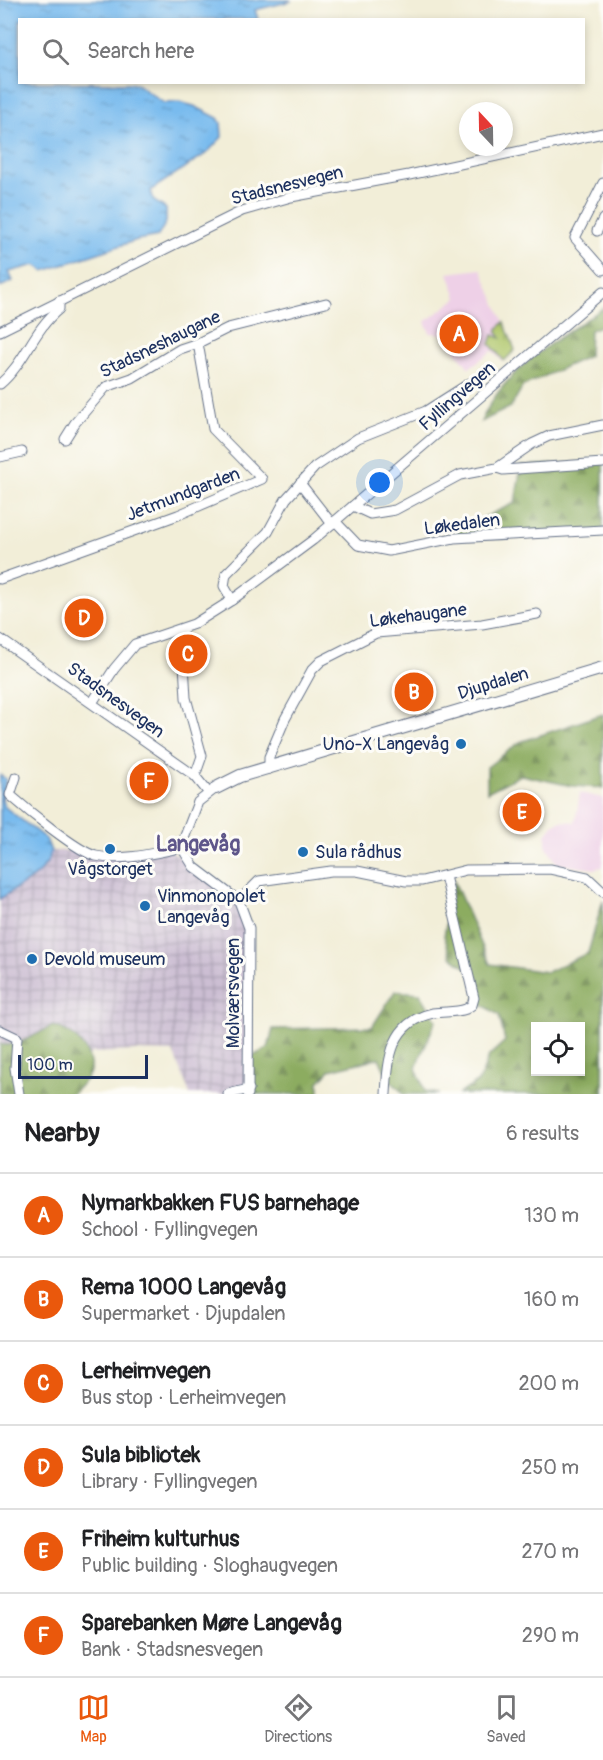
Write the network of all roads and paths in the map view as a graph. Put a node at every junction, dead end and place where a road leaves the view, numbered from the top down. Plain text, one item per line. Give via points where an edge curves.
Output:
1 (603, 132) edge
2 (603, 183) edge
3 (603, 219) edge
4 (597, 231) dead end
5 (603, 270) edge
6 (603, 292) edge
7 (59, 301) junction
8 (326, 303) dead end
9 (0, 331) edge
10 (198, 344) junction
11 (470, 383) dead end
12 (0, 384) edge
13 (603, 425) edge
14 (65, 439) dead end
15 (21, 452) dead end
16 (0, 457) edge
17 (603, 463) edge
18 (497, 468) junction
19 (300, 483) junction
20 (353, 506) junction
21 (334, 523) junction
22 (603, 530) edge
23 (0, 579) edge
24 (232, 600) junction
25 (537, 614) dead end
26 (182, 630) junction
27 (0, 639) edge
28 (603, 668) edge
29 (92, 703) junction
30 (269, 769) junction
31 (195, 776) junction
32 (16, 777) dead end
33 (212, 790) junction
34 (184, 847) junction
35 (445, 876) junction
36 (603, 877) edge
37 (592, 880) junction
38 (603, 892) edge
39 (239, 900) junction
40 (0, 1030) edge
41 (249, 1092) edge
42 (19, 1094) edge
43 (228, 1094) edge
44 (386, 1094) edge

1 - 7 street, Stadsnesvegen via 262,204 229,216
2 - 5 street via 575,237
3 - 4 street
6 - 20 street, Fyllingvegen
7 - 9 street, Stadsnesvegen
7 - 12 street via 59,309 39,328 17,368
8 - 10 street, Stadsneshaugane via 228,328
10 - 14 street, Stadsneshaugane via 180,349 132,378 106,387
10 - 23 street, Jetmundgarden via 213,429 262,479 178,515
11 - 19 street, Fyllingvegen via 426,411 358,438 315,467
13 - 18 street via 549,436
15 - 16 street
17 - 18 street
18 - 20 street via 460,475 388,512 370,514
19 - 21 street
19 - 24 street, Fyllingvegen via 268,532 226,574 224,586
20 - 21 street, Fyllingvegen
21 - 22 street, Løkedalen via 358,545 389,551 454,538
21 - 24 street, Fyllingvegen
24 - 26 street, Fyllingvegen
25 - 30 street, Løkehaugane via 482,624 376,633 321,661 285,719 269,758
26 - 29 street, Fyllingvegen via 135,644
26 - 31 street via 186,699 202,756
27 - 29 street, Stadsnesvegen
28 - 30 main road, Djupdalen
29 - 31 street, Stadsnesvegen
30 - 33 main road, Djupdalen
31 - 33 street, Stadsnesvegen
32 - 34 street via 10,795 93,856 125,856
33 - 34 street via 198,802 192,814
34 - 39 street via 194,867
35 - 37 street via 474,869 550,869
35 - 39 street via 406,881 347,870 287,876 259,881
35 - 44 street via 474,998 466,1009 421,1016 405,1025 390,1052
36 - 37 street
37 - 38 street
39 - 41 street, Molværsvegen via 249,928
40 - 42 street via 17,1038 15,1068
41 - 43 street

